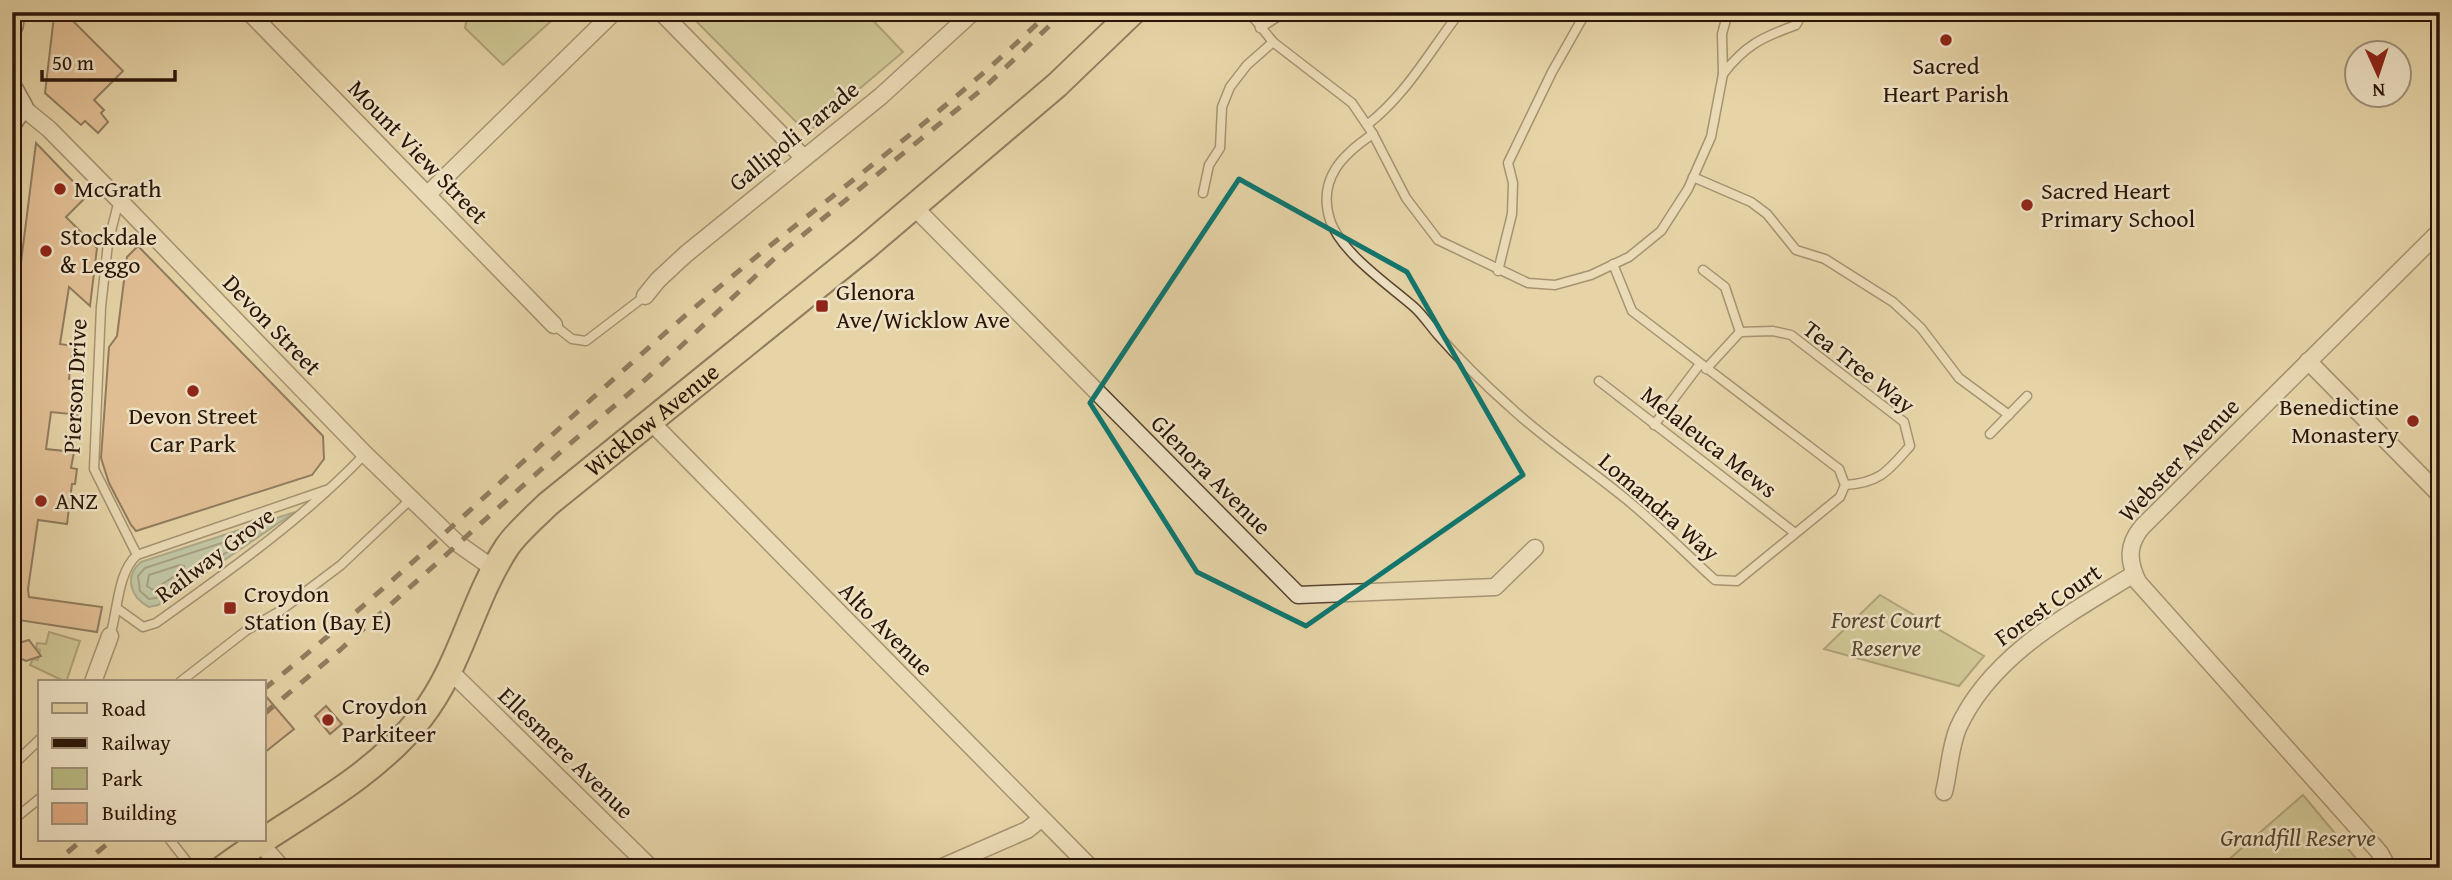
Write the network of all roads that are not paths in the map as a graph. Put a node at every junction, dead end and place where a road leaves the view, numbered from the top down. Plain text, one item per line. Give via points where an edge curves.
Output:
1 (14, 12) edge
2 (249, 12) edge
3 (614, 12) edge
4 (661, 12) edge
5 (973, 12) edge
6 (1133, 12) edge
7 (1249, 12) edge
8 (1284, 12) edge
9 (1460, 12) edge
10 (1586, 12) edge
11 (1728, 12) edge
12 (1803, 12) edge
13 (12, 26) edge
14 (1260, 28) junction
15 (1273, 42) junction
16 (1723, 74) junction
17 (16, 106) edge
18 (1367, 125) junction
19 (1373, 134) junction
20 (803, 157) junction
21 (1693, 177) junction
22 (429, 193) junction
23 (1203, 193) dead end
24 (119, 200) junction
25 (914, 207) junction
26 (2440, 231) edge
27 (1613, 264) junction
28 (1703, 270) dead end
29 (1498, 271) junction
30 (645, 296) joint
31 (554, 325) joint
32 (1740, 332) junction
33 (2308, 361) junction
34 (1703, 366) junction
35 (1598, 382) dead end
36 (2027, 396) dead end
37 (2008, 415) junction
38 (650, 421) junction
39 (1654, 425) junction
40 (1990, 434) dead end
41 (365, 454) junction
42 (1845, 485) junction
43 (332, 488) junction
44 (2440, 495) edge
45 (411, 499) junction
46 (1795, 533) junction
47 (1535, 548) dead end
48 (137, 555) junction
49 (494, 569) junction
50 (2134, 574) junction
51 (118, 609) junction
52 (110, 636) joint
53 (450, 671) junction
54 (94, 680) edge
55 (183, 680) edge
56 (38, 741) edge
57 (12, 766) edge
58 (1944, 792) dead end
59 (38, 800) edge
60 (1041, 819) junction
61 (12, 821) edge
62 (266, 839) edge
63 (172, 842) edge
64 (260, 843) joint
65 (192, 868) edge
66 (223, 868) edge
67 (282, 868) edge
68 (651, 868) edge
69 (940, 868) edge
70 (1091, 868) edge
71 (2388, 868) edge

1 - 13 street
2 - 22 street, Mount View Street
3 - 22 street
4 - 20 street
5 - 20 street, Gallipoli Parade via 881,96
6 - 25 main road, Wicklow Avenue via 1057,85
7 - 14 lane
8 - 14 lane
9 - 18 lane via 1408,87
10 - 29 lane via 1508,163 1512,214
11 - 16 lane via 1722,34
12 - 16 lane via 1796,25 1767,35 1740,52
14 - 15 lane
15 - 18 lane via 1352,103
15 - 23 lane via 1230,87 1222,107 1220,148 1209,165
16 - 21 lane via 1711,137
17 - 24 street, Devon Street via 49,129
18 - 19 lane
19 - 29 lane via 1406,198 1438,240
19 - 46 lane, Lomandra Way via 1347,151 1335,166 1327,203 1331,222 1385,285 1415,308 1507,405 1623,496 1715,580 1737,580
20 - 30 street, Gallipoli Parade via 686,254
21 - 27 lane via 1661,231
21 - 37 lane via 1751,202 1796,250 1825,259 1893,302 1921,328 1959,378
22 - 31 street, Mount View Street
24 - 41 street, Devon Street
24 - 48 lane, Pierson Drive via 108,243 101,307 94,469
25 - 38 main road, Wicklow Avenue
25 - 47 street, Glenora Avenue via 1298,595 1495,587
26 - 33 street, Webster Avenue
27 - 29 lane via 1555,285 1528,283
27 - 34 lane via 1632,311
28 - 32 lane via 1725,287
30 - 31 lane via 586,341 572,339
32 - 34 lane
32 - 42 lane, Tea Tree Way via 1791,335 1904,422 1910,446 1891,468 1868,484
33 - 44 street
33 - 50 street, Webster Avenue via 2142,527 2130,548
34 - 39 lane
34 - 42 lane via 1839,470
35 - 39 lane, Melaleuca Mews
36 - 37 lane
37 - 40 lane
38 - 49 main road, Wicklow Avenue via 548,505 513,539
38 - 60 street, Alto Avenue
39 - 46 lane, Melaleuca Mews
41 - 43 lane, Railway Grove
41 - 45 street, Devon Street
42 - 46 lane, Lomandra Way via 1840,497
43 - 48 lane, Railway Grove
43 - 51 lane, Railway Grove via 156,623 143,627
45 - 49 street, Devon Street via 457,543
45 - 55 lane via 341,565
48 - 51 lane via 123,574
49 - 53 main road, Wicklow Avenue
50 - 58 street, Forest Court via 2016,653 1987,681 1958,729
50 - 71 street via 2380,853
51 - 52 lane
52 - 54 street
53 - 62 main road, Wicklow Avenue via 422,717 393,747
53 - 68 street, Ellesmere Avenue
56 - 57 lane
59 - 61 lane
60 - 69 street via 1027,830
60 - 70 street, Alto Avenue
63 - 65 lane
64 - 66 main road, Wicklow Avenue
64 - 67 street

